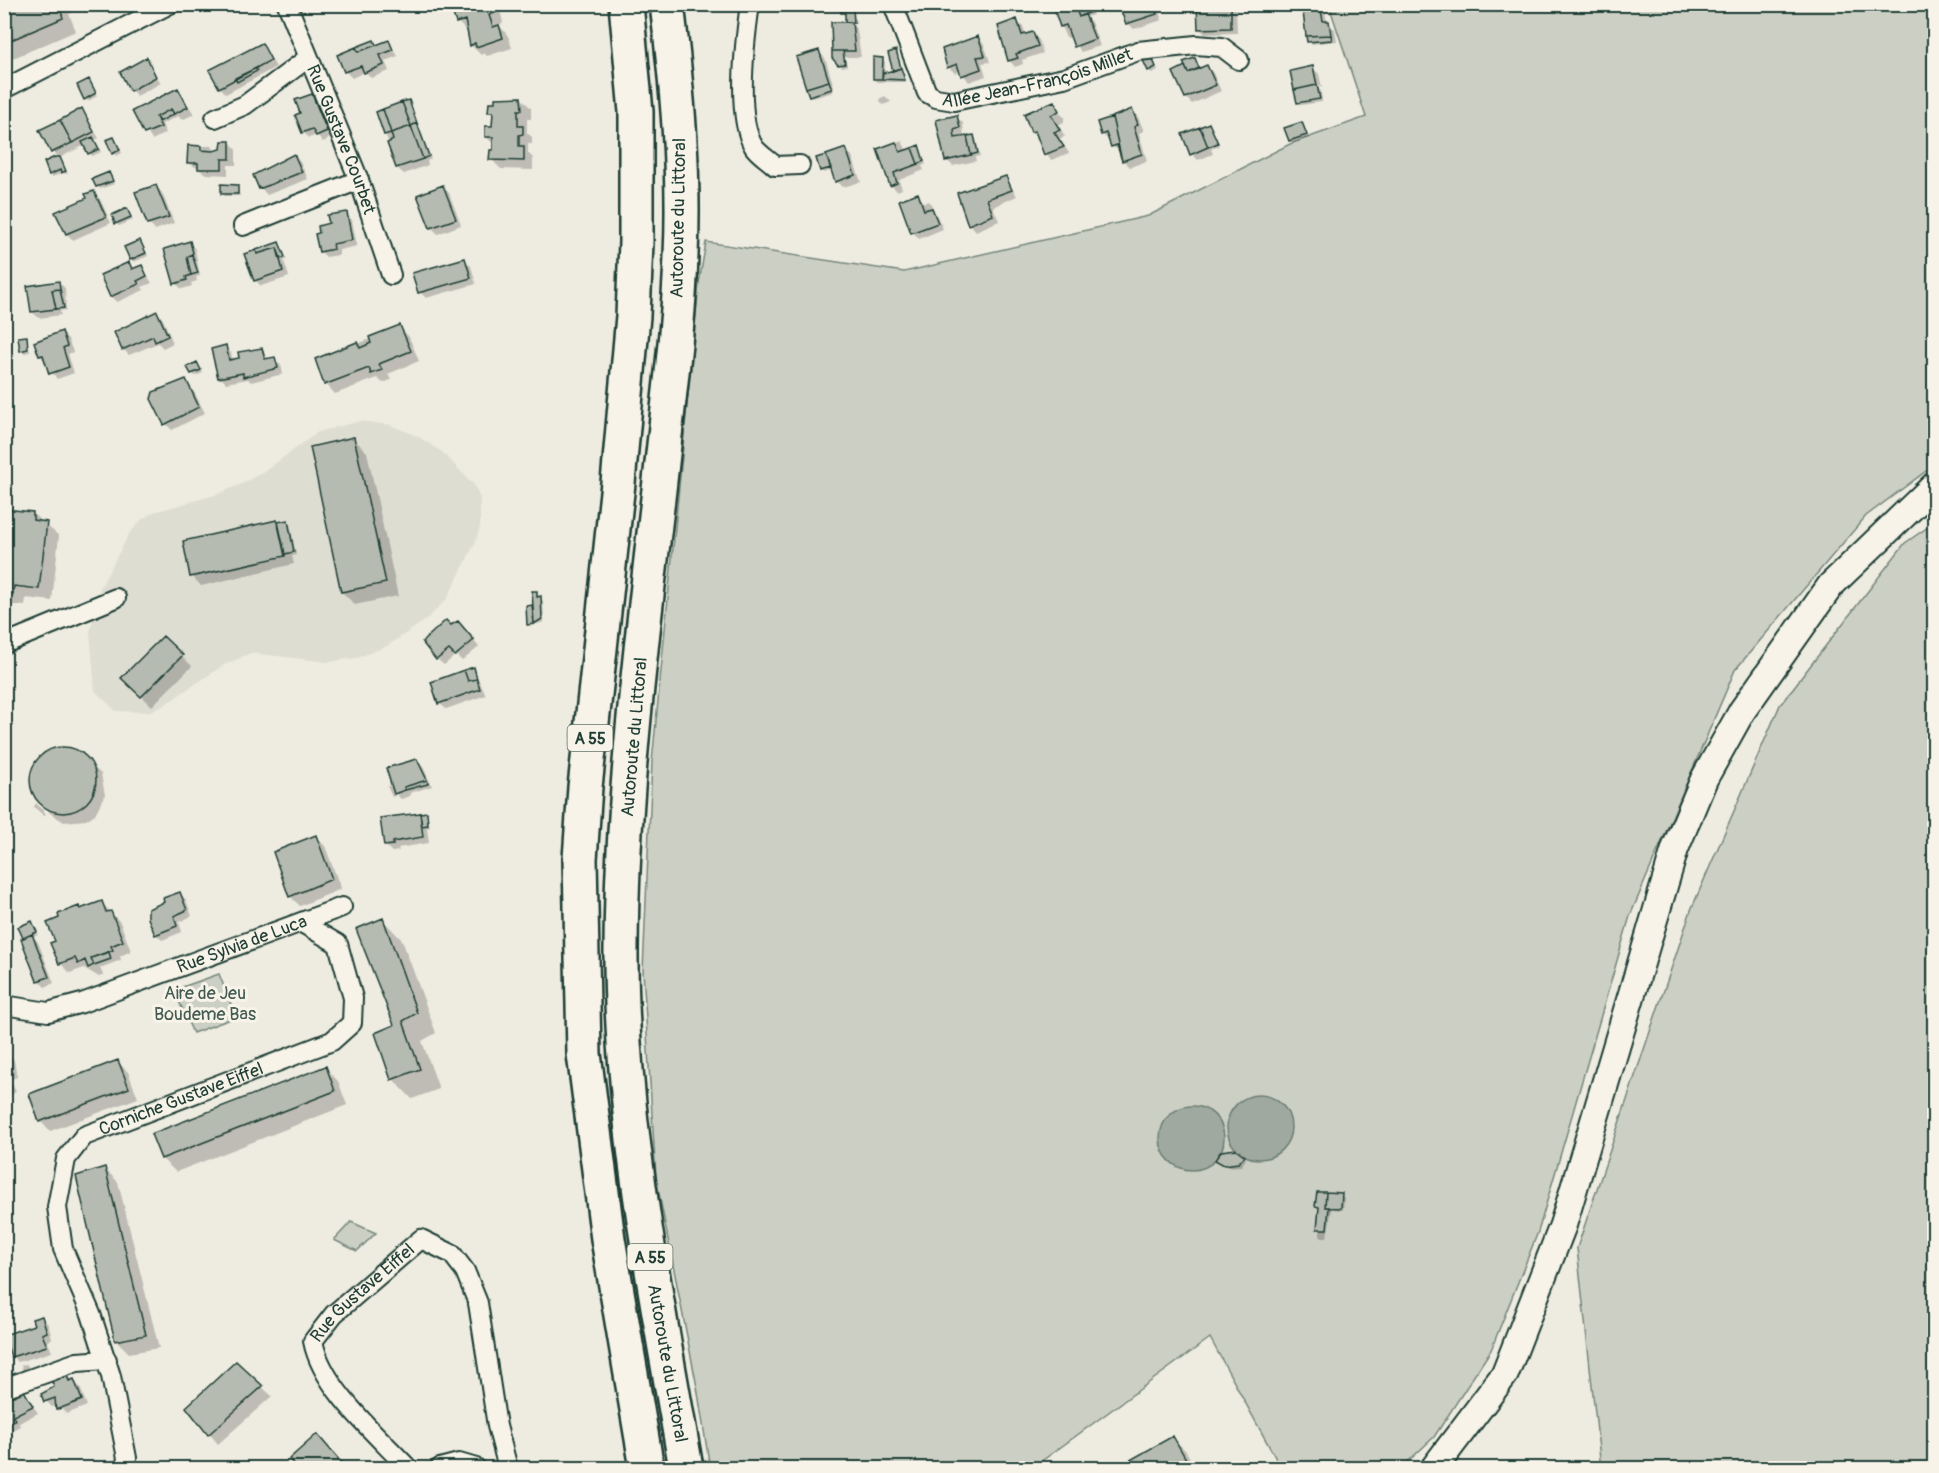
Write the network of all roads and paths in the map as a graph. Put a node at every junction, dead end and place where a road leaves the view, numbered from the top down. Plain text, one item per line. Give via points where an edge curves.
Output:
1 (170, 4) edge
2 (287, 4) edge
3 (626, 4) edge
4 (667, 4) edge
5 (750, 4) edge
6 (893, 4) edge
7 (308, 58) junction
8 (1239, 60) dead end
9 (4, 89) edge
10 (215, 118) dead end
11 (800, 165) dead end
12 (359, 180) junction
13 (243, 226) dead end
14 (391, 275) dead end
15 (1935, 486) edge
16 (116, 598) dead end
17 (4, 644) edge
18 (342, 907) dead end
19 (302, 923) junction
20 (4, 1005) edge
21 (107, 1360) junction
22 (4, 1388) edge
23 (125, 1468) edge
24 (408, 1468) edge
25 (440, 1468) edge
26 (476, 1468) edge
27 (508, 1468) edge
28 (647, 1468) edge
29 (686, 1468) edge
30 (1434, 1468) edge

1 - 9 street
2 - 7 street, Rue Gustave Courbet
3 - 28 highway, A 55 via 636,112 633,316 580,859 584,1054 608,1239
4 - 29 highway, Autoroute du Littoral / A 55 via 679,100 682,253 636,696 621,949 624,1044 644,1217
5 - 11 street via 743,108 754,147 775,166
6 - 8 street, Allée Jean-François Millet via 927,93 936,99 954,101 1064,78 1138,51 1196,45 1222,48
7 - 10 street via 245,105
7 - 12 street, Rue Gustave Courbet
12 - 13 street
12 - 14 street, Rue Gustave Courbet
15 - 30 main road via 1832,585 1742,711 1704,779 1676,849 1563,1225 1513,1353 1504,1374
16 - 17 street
18 - 19 street, Rue Sylvia de Luca
19 - 20 street, Rue Sylvia de Luca via 70,1006 48,1012
19 - 21 street, Corniche Gustave Eiffel via 338,944 353,998 352,1023 332,1041 84,1136 66,1159 57,1207 63,1249
21 - 22 street via 77,1362
21 - 23 street, Corniche Gustave Eiffel via 127,1458
24 - 27 street, Rue Gustave Eiffel via 327,1378 316,1359 313,1341 334,1314 421,1239 452,1254 465,1271 478,1303 497,1426
25 - 26 street via 459,1463

